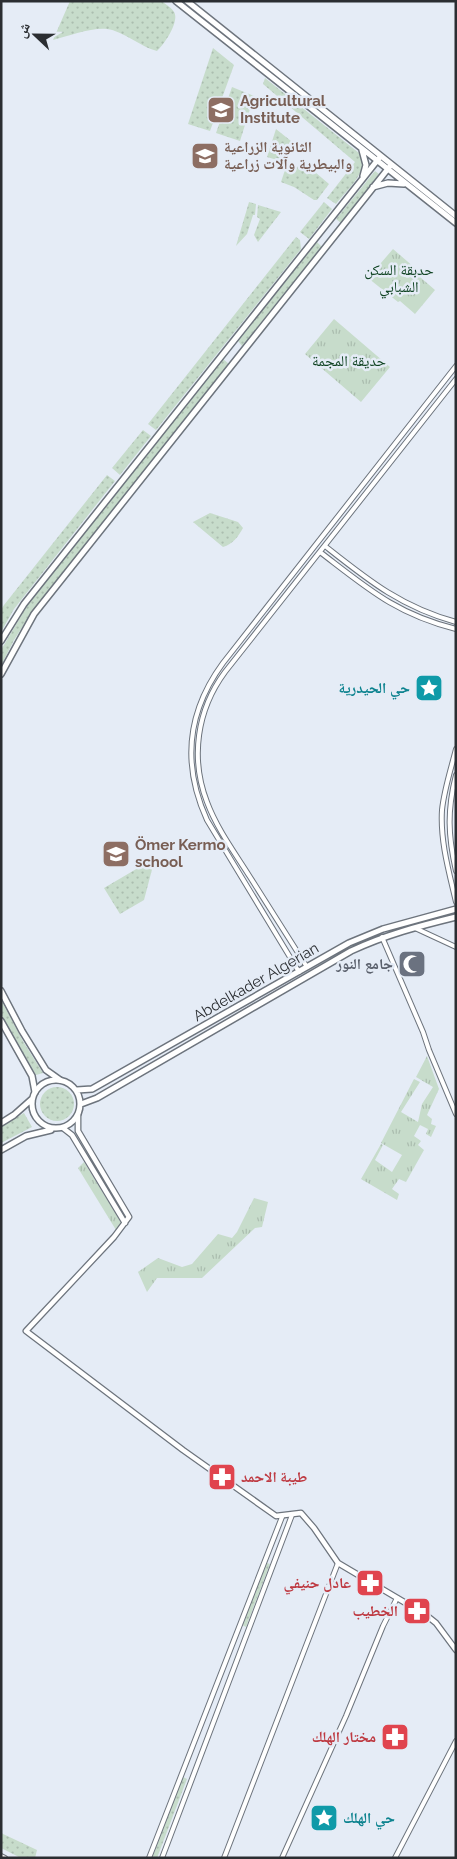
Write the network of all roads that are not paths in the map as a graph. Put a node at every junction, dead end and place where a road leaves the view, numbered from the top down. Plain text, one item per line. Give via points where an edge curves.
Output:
1 (176, 1) edge
2 (187, 1) edge
3 (362, 150) junction
4 (378, 159) junction
5 (391, 165) junction
6 (387, 170) junction
7 (363, 179) junction
8 (405, 184) junction
9 (373, 187) junction
10 (456, 216) edge
11 (456, 223) edge
12 (456, 366) edge
13 (456, 379) edge
14 (324, 546) junction
15 (320, 552) junction
16 (456, 622) edge
17 (253, 625) junction
18 (258, 629) junction
19 (456, 629) edge
20 (1, 642) edge
21 (1, 674) edge
22 (456, 749) edge
23 (456, 775) edge
24 (450, 844) junction
25 (444, 845) junction
26 (456, 871) edge
27 (456, 902) edge
28 (456, 910) edge
29 (456, 918) edge
30 (414, 927) junction
31 (382, 938) junction
32 (456, 947) edge
33 (307, 967) junction
34 (299, 972) junction
35 (1, 991) edge
36 (1, 1021) edge
37 (60, 1080) junction
38 (77, 1090) junction
39 (35, 1092) junction
40 (33, 1099) junction
41 (81, 1104) junction
42 (456, 1114) edge
43 (78, 1116) junction
44 (1, 1123) edge
45 (63, 1128) junction
46 (56, 1129) junction
47 (1, 1150) edge
48 (125, 1223) junction
49 (292, 1515) junction
50 (282, 1517) junction
51 (266, 1558) junction
52 (275, 1562) junction
53 (338, 1563) junction
54 (397, 1598) junction
55 (239, 1627) junction
56 (248, 1631) junction
57 (454, 1642) edge
58 (456, 1650) edge
59 (199, 1730) junction
60 (208, 1734) junction
61 (456, 1741) edge
62 (182, 1772) junction
63 (193, 1776) junction
64 (1, 1856) edge
65 (6, 1858) edge
66 (149, 1858) edge
67 (162, 1858) edge
68 (224, 1858) edge
69 (282, 1858) edge
70 (394, 1858) edge

1 - 3 main road
2 - 4 main road via 369,148
3 - 4 main road
3 - 7 main road via 366,165
4 - 5 main road
4 - 6 main road
4 - 7 main road
5 - 6 main road
5 - 10 main road
6 - 8 main road
6 - 9 main road
7 - 20 main road via 24,604
8 - 9 main road via 388,183
8 - 11 main road
9 - 21 main road via 34,614
12 - 17 street
13 - 14 street
14 - 15 street
14 - 16 street via 390,595 426,613
15 - 18 street
15 - 19 street via 395,607
17 - 18 street
17 - 34 street via 206,689 193,730 192,767 196,793 207,820
18 - 33 street via 220,678 210,698 198,741 199,770 207,801 219,826
22 - 25 street via 442,807
23 - 24 street via 449,809
24 - 25 street
24 - 26 street
25 - 27 street
28 - 33 main road, Abdelkader Algerian via 383,929
29 - 30 main road, Abdelkader Algerian
30 - 31 main road, Abdelkader Algerian
30 - 32 street
31 - 41 main road, Abdelkader Algerian via 351,951 97,1098
31 - 42 street
33 - 34 main road, Abdelkader Algerian
34 - 38 main road, Abdelkader Algerian via 92,1089
35 - 37 main road via 46,1070
36 - 39 main road via 32,1076
37 - 38 main road
37 - 39 main road via 46,1082
38 - 41 main road
39 - 40 main road
40 - 44 main road
40 - 46 main road via 37,1120
41 - 43 main road
43 - 45 main road
43 - 48 main road via 78,1131 129,1217
45 - 46 main road
45 - 48 main road via 72,1135
46 - 47 main road via 26,1136
48 - 50 main road via 26,1331 183,1450 276,1516
49 - 50 main road
49 - 52 street
49 - 53 main road via 301,1513
50 - 51 street
51 - 52 street
51 - 55 street
52 - 56 street
53 - 54 main road
53 - 68 street
54 - 57 main road via 426,1615
54 - 69 street
55 - 56 street
55 - 59 street
56 - 60 street
57 - 58 main road
59 - 60 street
59 - 62 street
60 - 63 street
61 - 70 street
62 - 63 street
62 - 66 street
63 - 67 street
64 - 65 street

